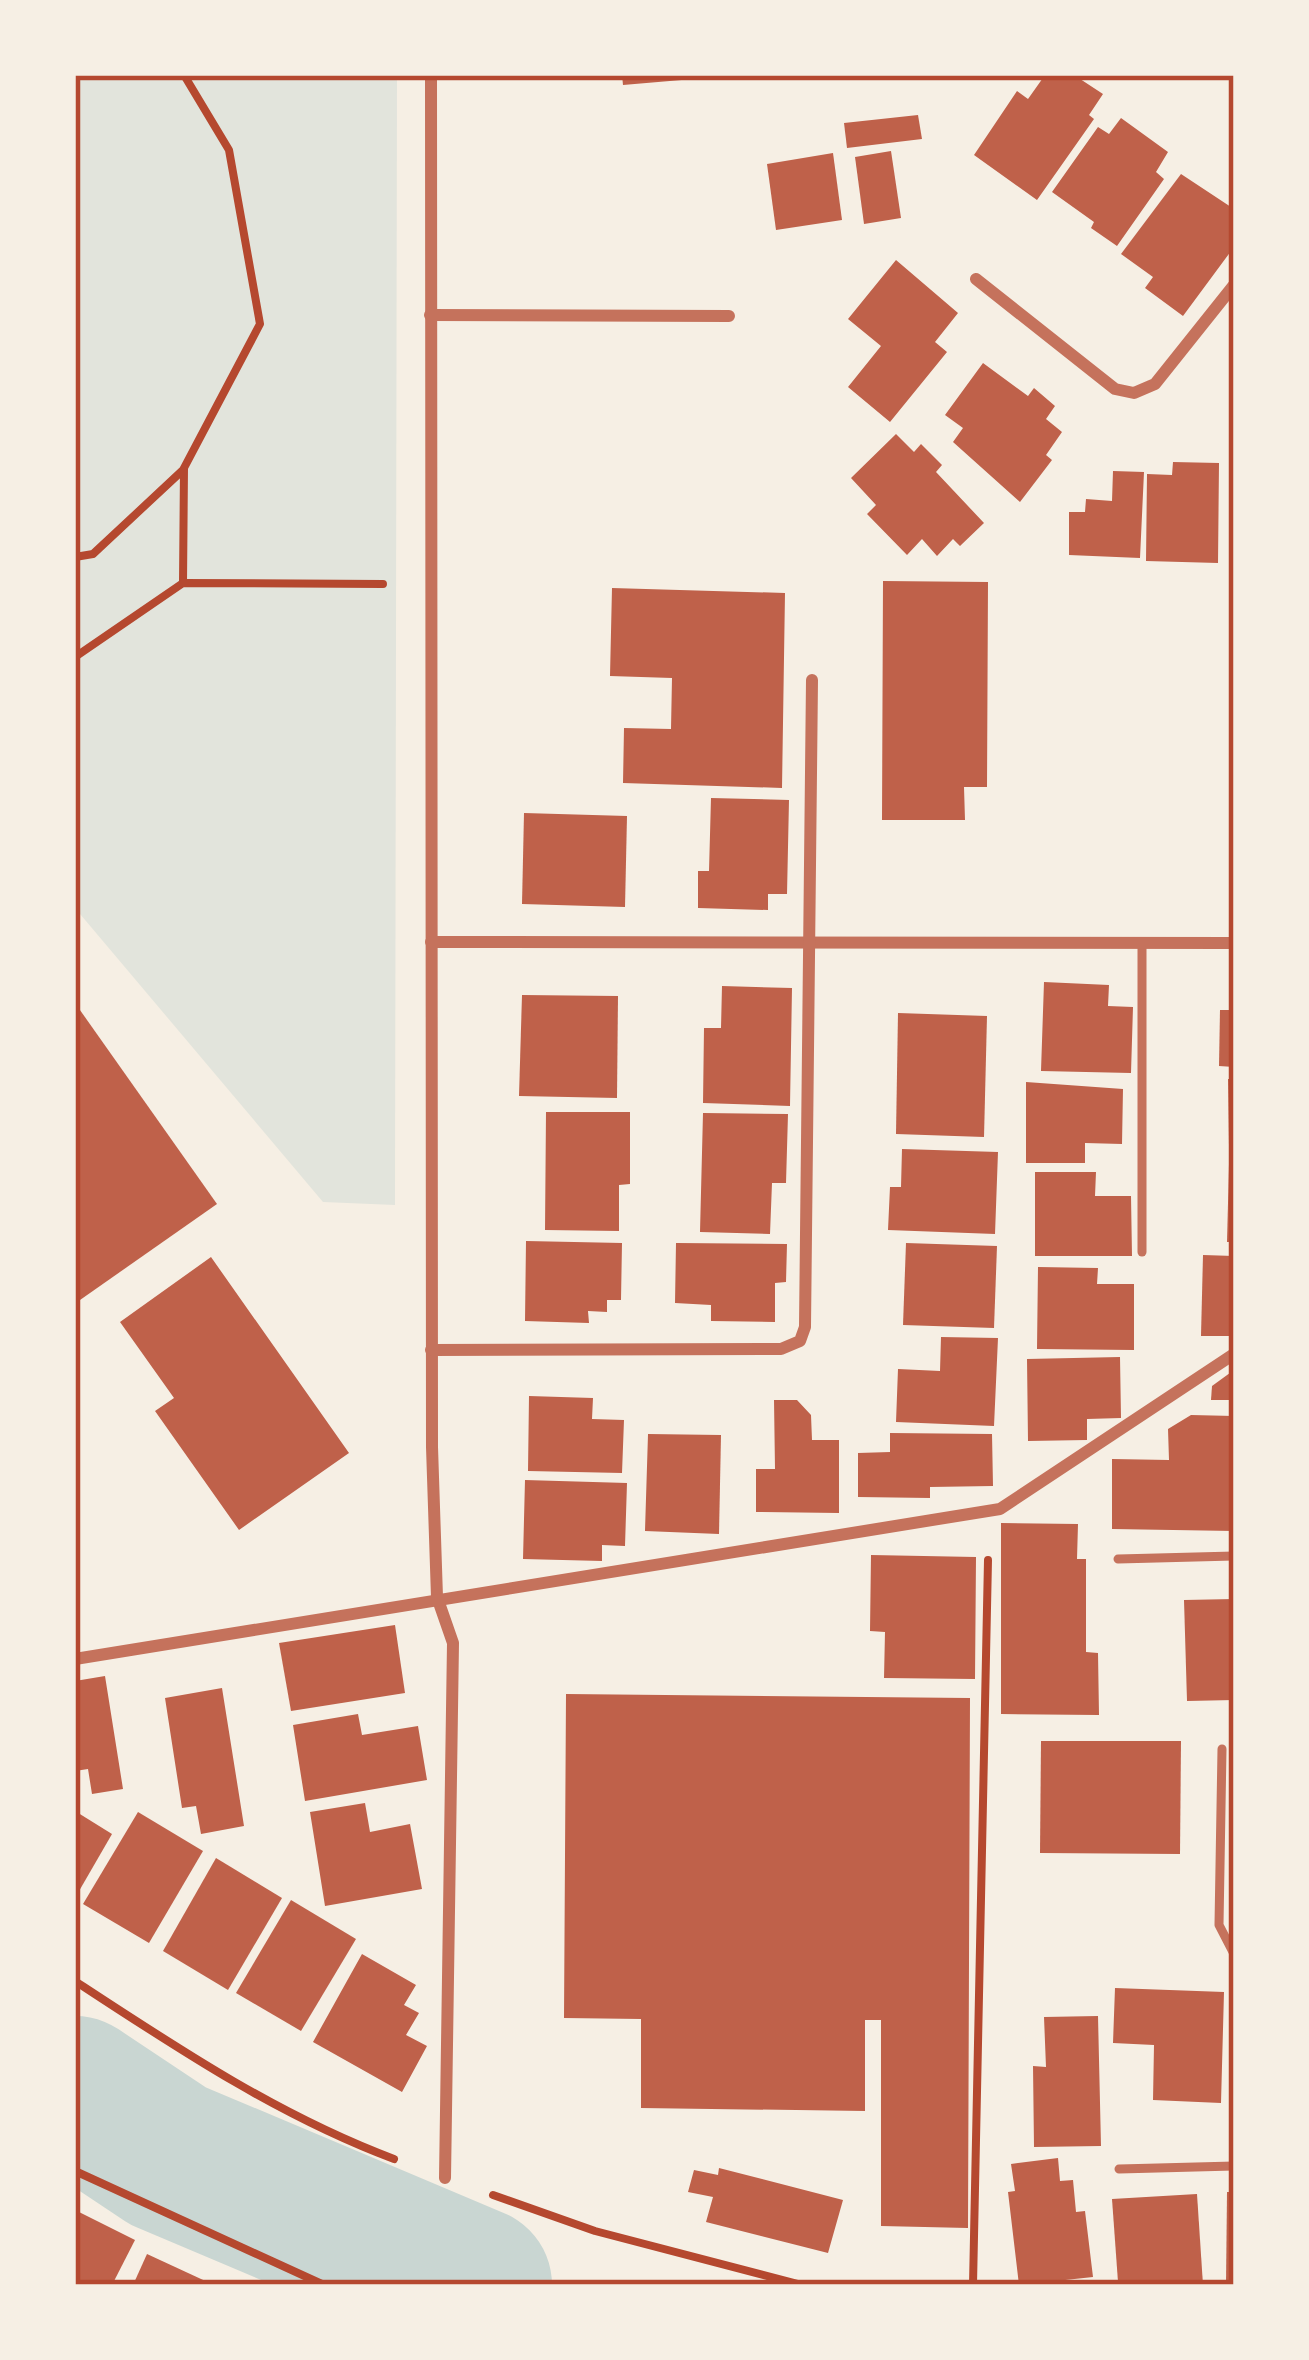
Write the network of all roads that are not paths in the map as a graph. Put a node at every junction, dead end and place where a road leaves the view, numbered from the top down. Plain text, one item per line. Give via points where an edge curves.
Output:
1 (431, 75) edge
2 (976, 279) dead end
3 (1234, 285) edge
4 (430, 315) junction
5 (728, 316) dead end
6 (812, 680) dead end
7 (810, 940) junction
8 (431, 942) junction
9 (1142, 943) junction
10 (1234, 943) edge
11 (1142, 1252) dead end
12 (431, 1350) junction
13 (1234, 1354) edge
14 (1234, 1556) edge
15 (1118, 1559) dead end
16 (436, 1597) junction
17 (75, 1659) edge
18 (1222, 1749) dead end
19 (1234, 1954) edge
20 (1234, 2166) edge
21 (1119, 2169) dead end
22 (445, 2178) dead end

1 - 4 street
2 - 3 street via 1115,389 1134,393 1155,384
4 - 5 street
4 - 8 street
6 - 7 street
7 - 8 street
7 - 9 street
7 - 12 street via 800,1342 781,1349
8 - 12 street
9 - 10 street
9 - 11 lane
12 - 16 street
13 - 16 street via 1000,1509
14 - 15 lane
16 - 17 street
16 - 22 street via 453,1643
18 - 19 lane via 1219,1925
20 - 21 lane

